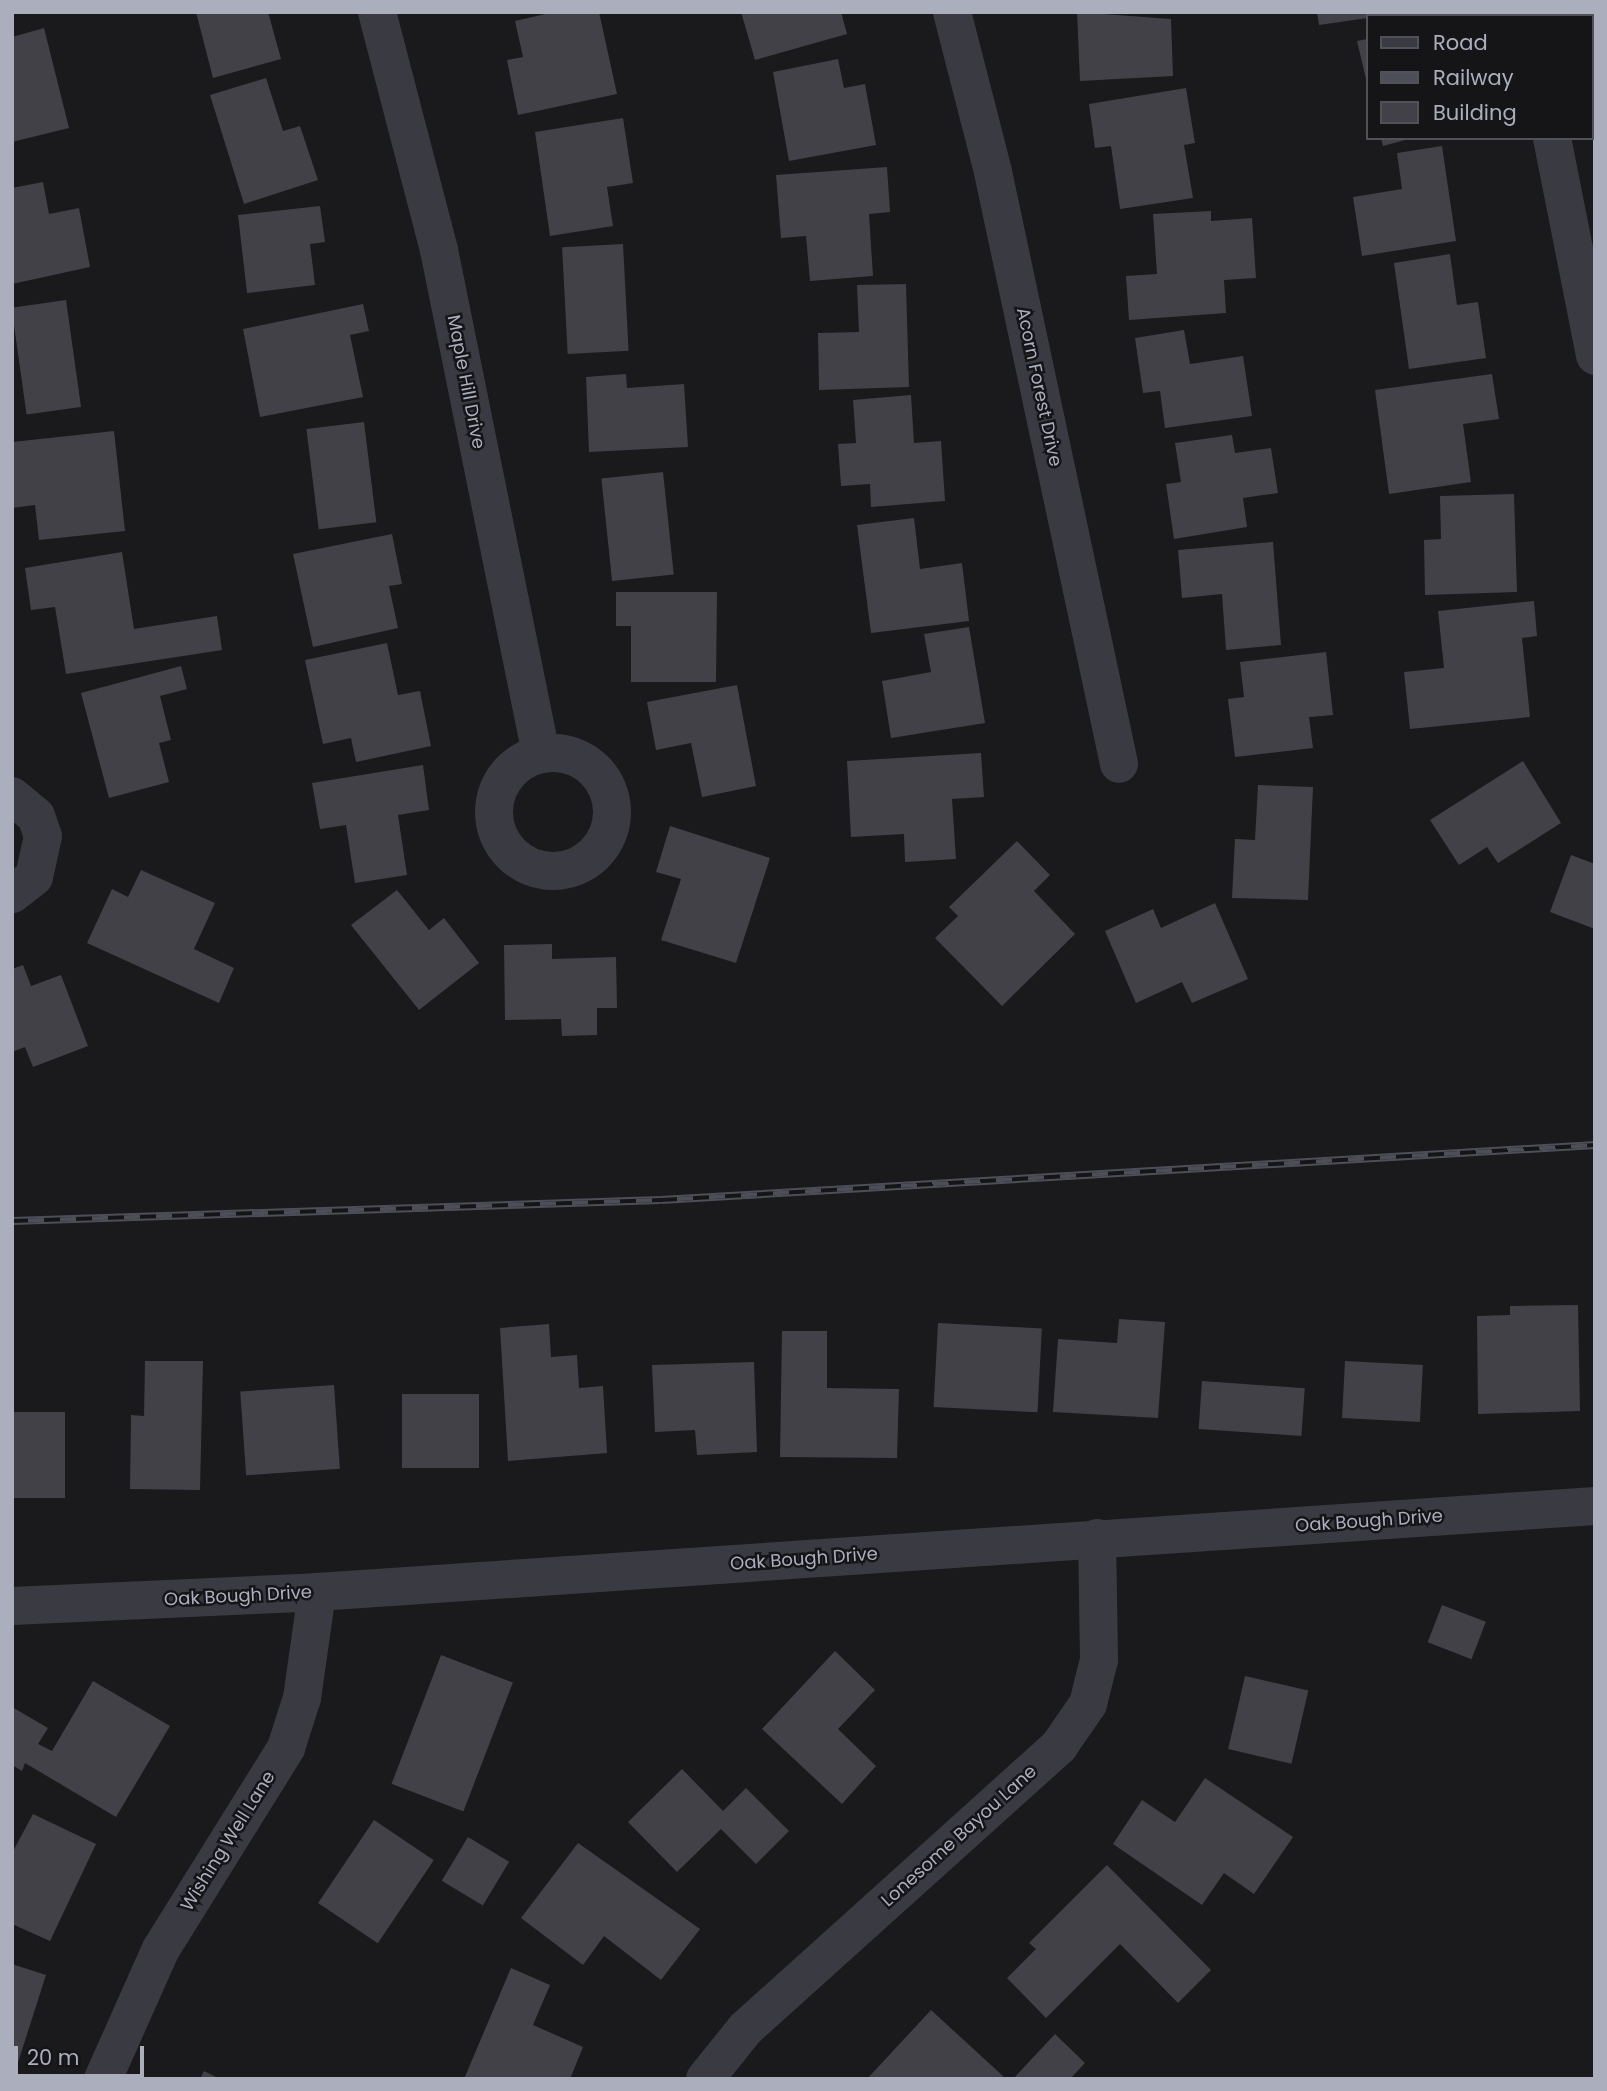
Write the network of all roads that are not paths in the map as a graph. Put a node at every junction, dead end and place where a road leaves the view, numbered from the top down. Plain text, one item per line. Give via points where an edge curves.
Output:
1 (377, 12) edge
2 (952, 12) edge
3 (1552, 140) edge
4 (1595, 356) edge
5 (541, 754) dead end
6 (1119, 764) dead end
7 (12, 796) edge
8 (12, 894) edge
9 (1595, 1506) edge
10 (1097, 1538) junction
11 (317, 1592) junction
12 (12, 1606) edge
13 (103, 2079) edge
14 (705, 2079) edge

1 - 5 street, Maple Hill Drive via 439,250
2 - 6 street, Acorn Forest Drive via 993,172
3 - 4 street
7 - 8 street via 36,816 43,836 34,877
9 - 10 street, Oak Bough Drive
10 - 11 street, Oak Bough Drive
10 - 14 street, Lonesome Bayou Lane via 1099,1660 1088,1704 1059,1746 745,2029
11 - 12 street, Oak Bough Drive
11 - 13 street, Wishing Well Lane via 302,1698 286,1748 161,1949

